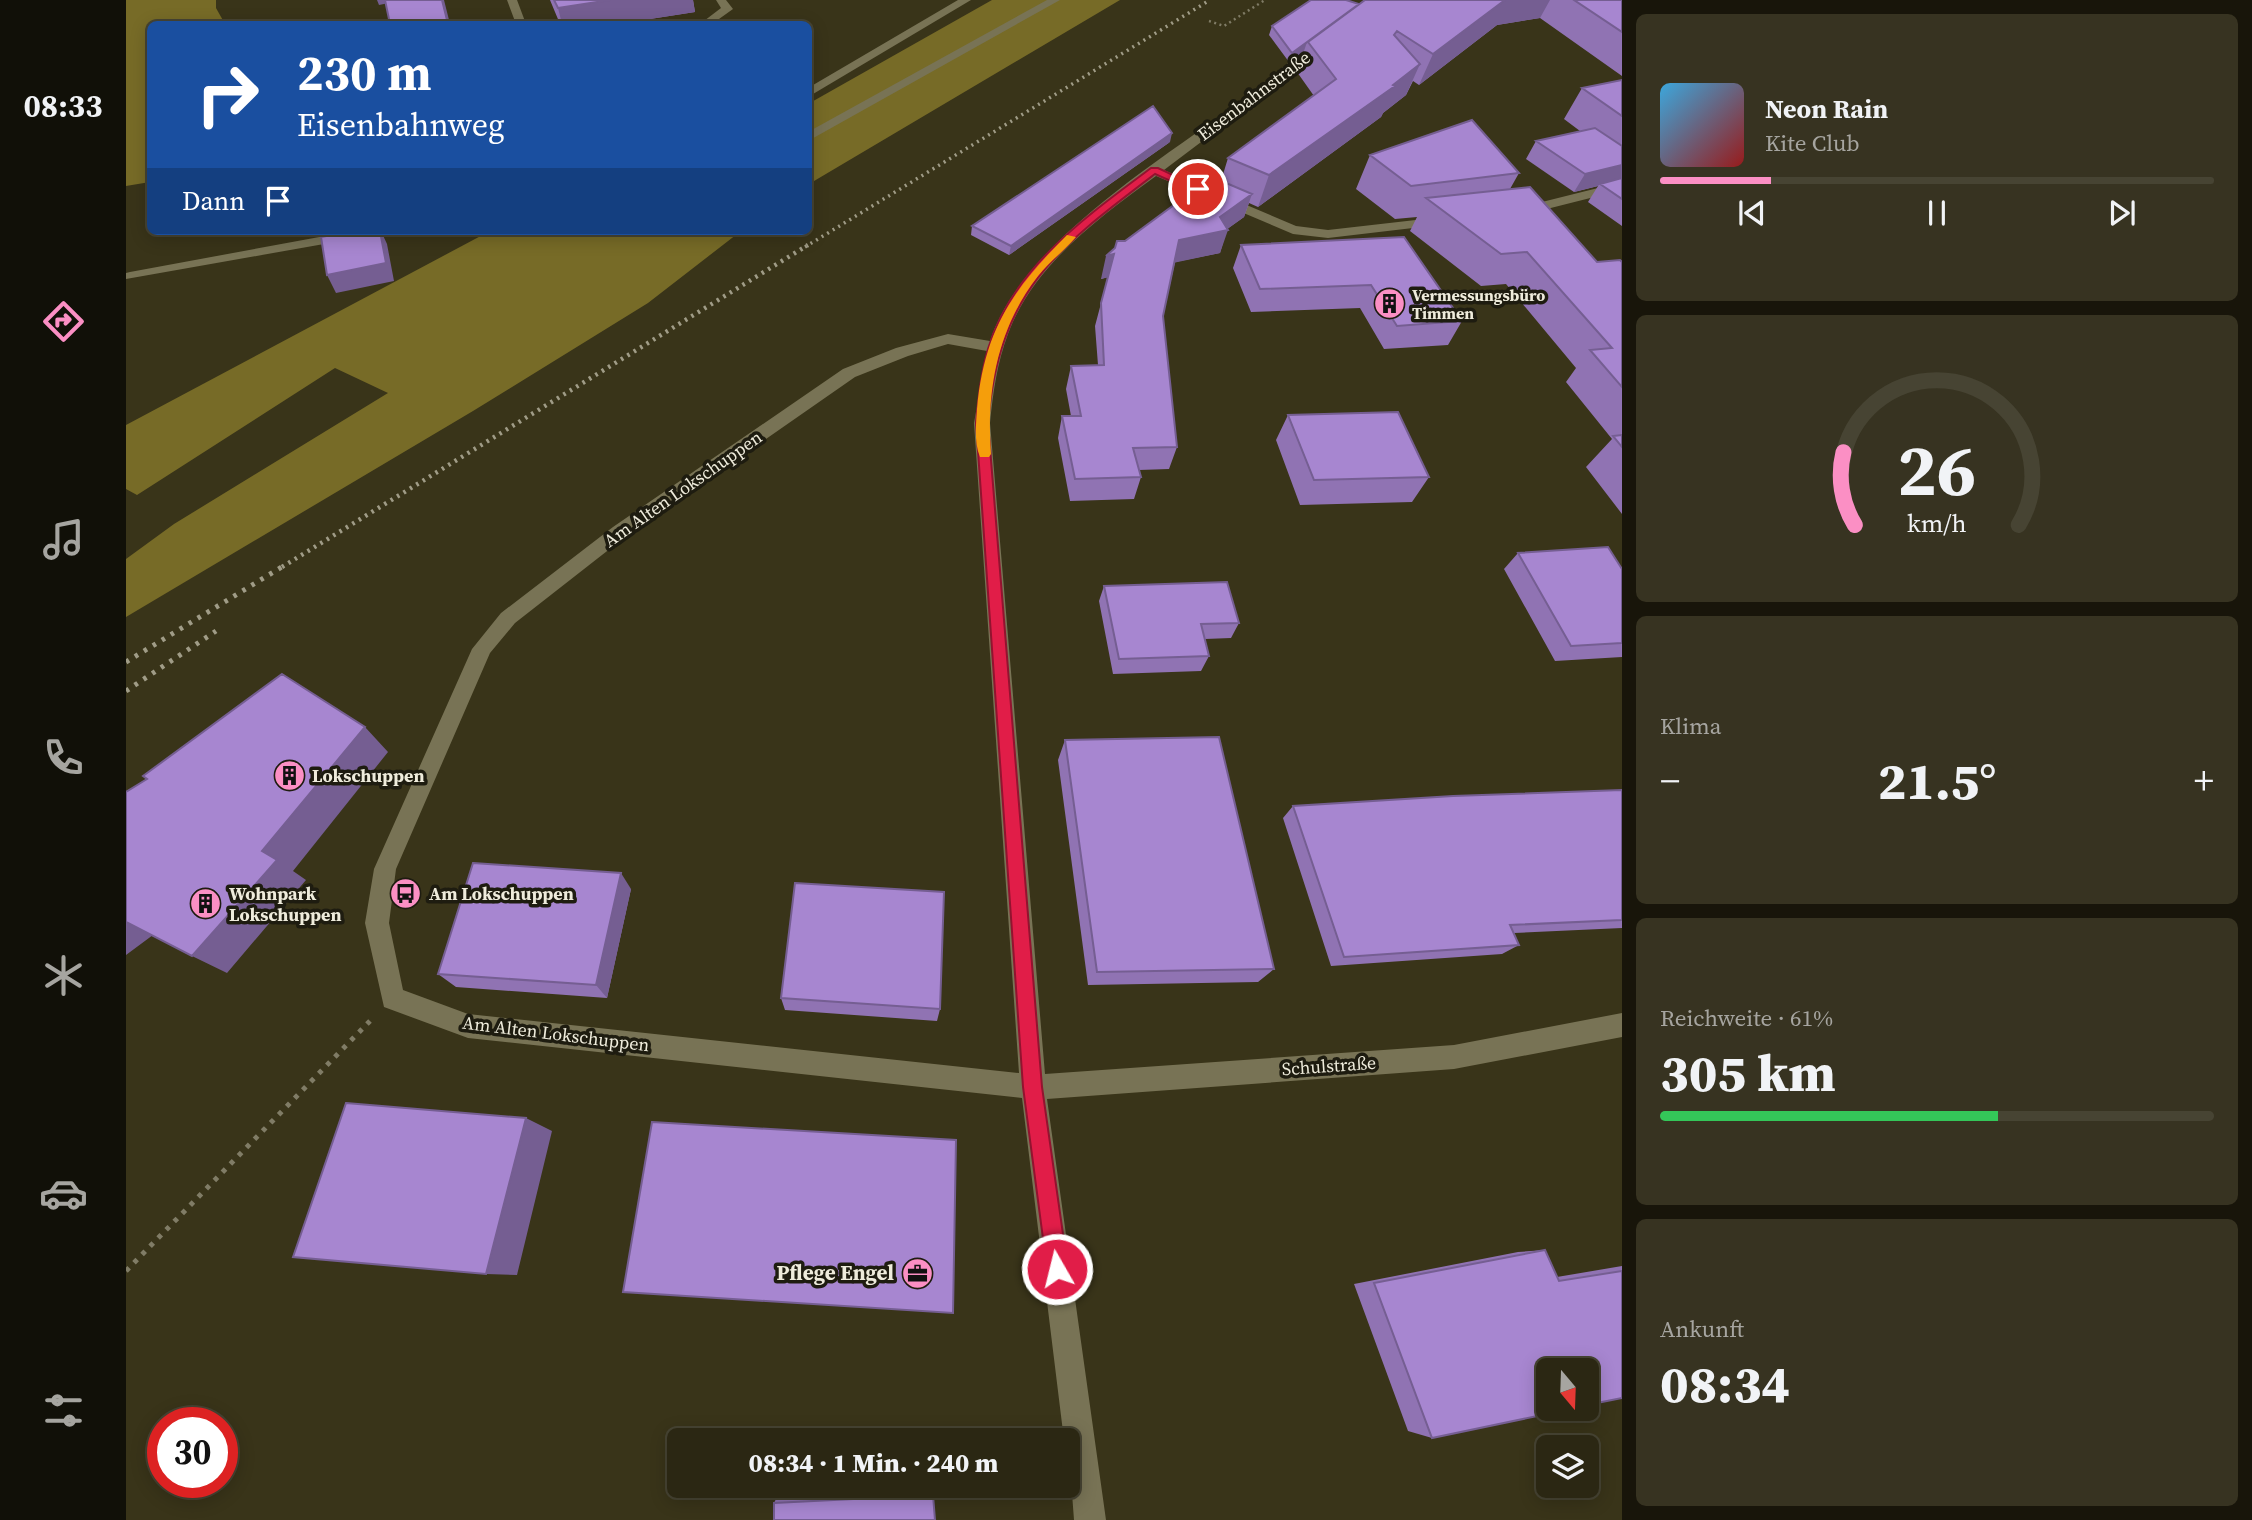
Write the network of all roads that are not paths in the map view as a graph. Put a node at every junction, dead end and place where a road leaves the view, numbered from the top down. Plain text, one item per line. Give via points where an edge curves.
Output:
1 (512, 0) edge
2 (721, 0) edge
3 (966, 0) edge
4 (1055, 0) edge
5 (520, 21) edge
6 (709, 21) edge
7 (1339, 33) edge
8 (812, 91) edge
9 (812, 135) edge
10 (1154, 170) junction
11 (1622, 186) edge
12 (1499, 215) edge
13 (1459, 219) edge
14 (353, 235) edge
15 (130, 276) dead end
16 (994, 347) junction
17 (1622, 1025) edge
18 (1032, 1087) junction
19 (1090, 1520) edge

1 - 5 street
2 - 6 street via 727,9
3 - 8 street
4 - 9 street
7 - 10 street, Eisenbahnstraße
10 - 13 street via 1293,230 1328,233
10 - 16 street, Eisenbahnstraße via 1087,221 1035,273 1009,311
11 - 12 street via 1540,214
14 - 15 street
16 - 18 street, Eisenbahnstraße via 982,423
16 - 18 street, Am Alten Lokschuppen via 948,339 849,373 619,532 508,618 481,649 385,869 377,923 393,998 468,1026
17 - 18 street, Schulstraße via 1454,1057
18 - 19 street, Eisenbahnstraße

